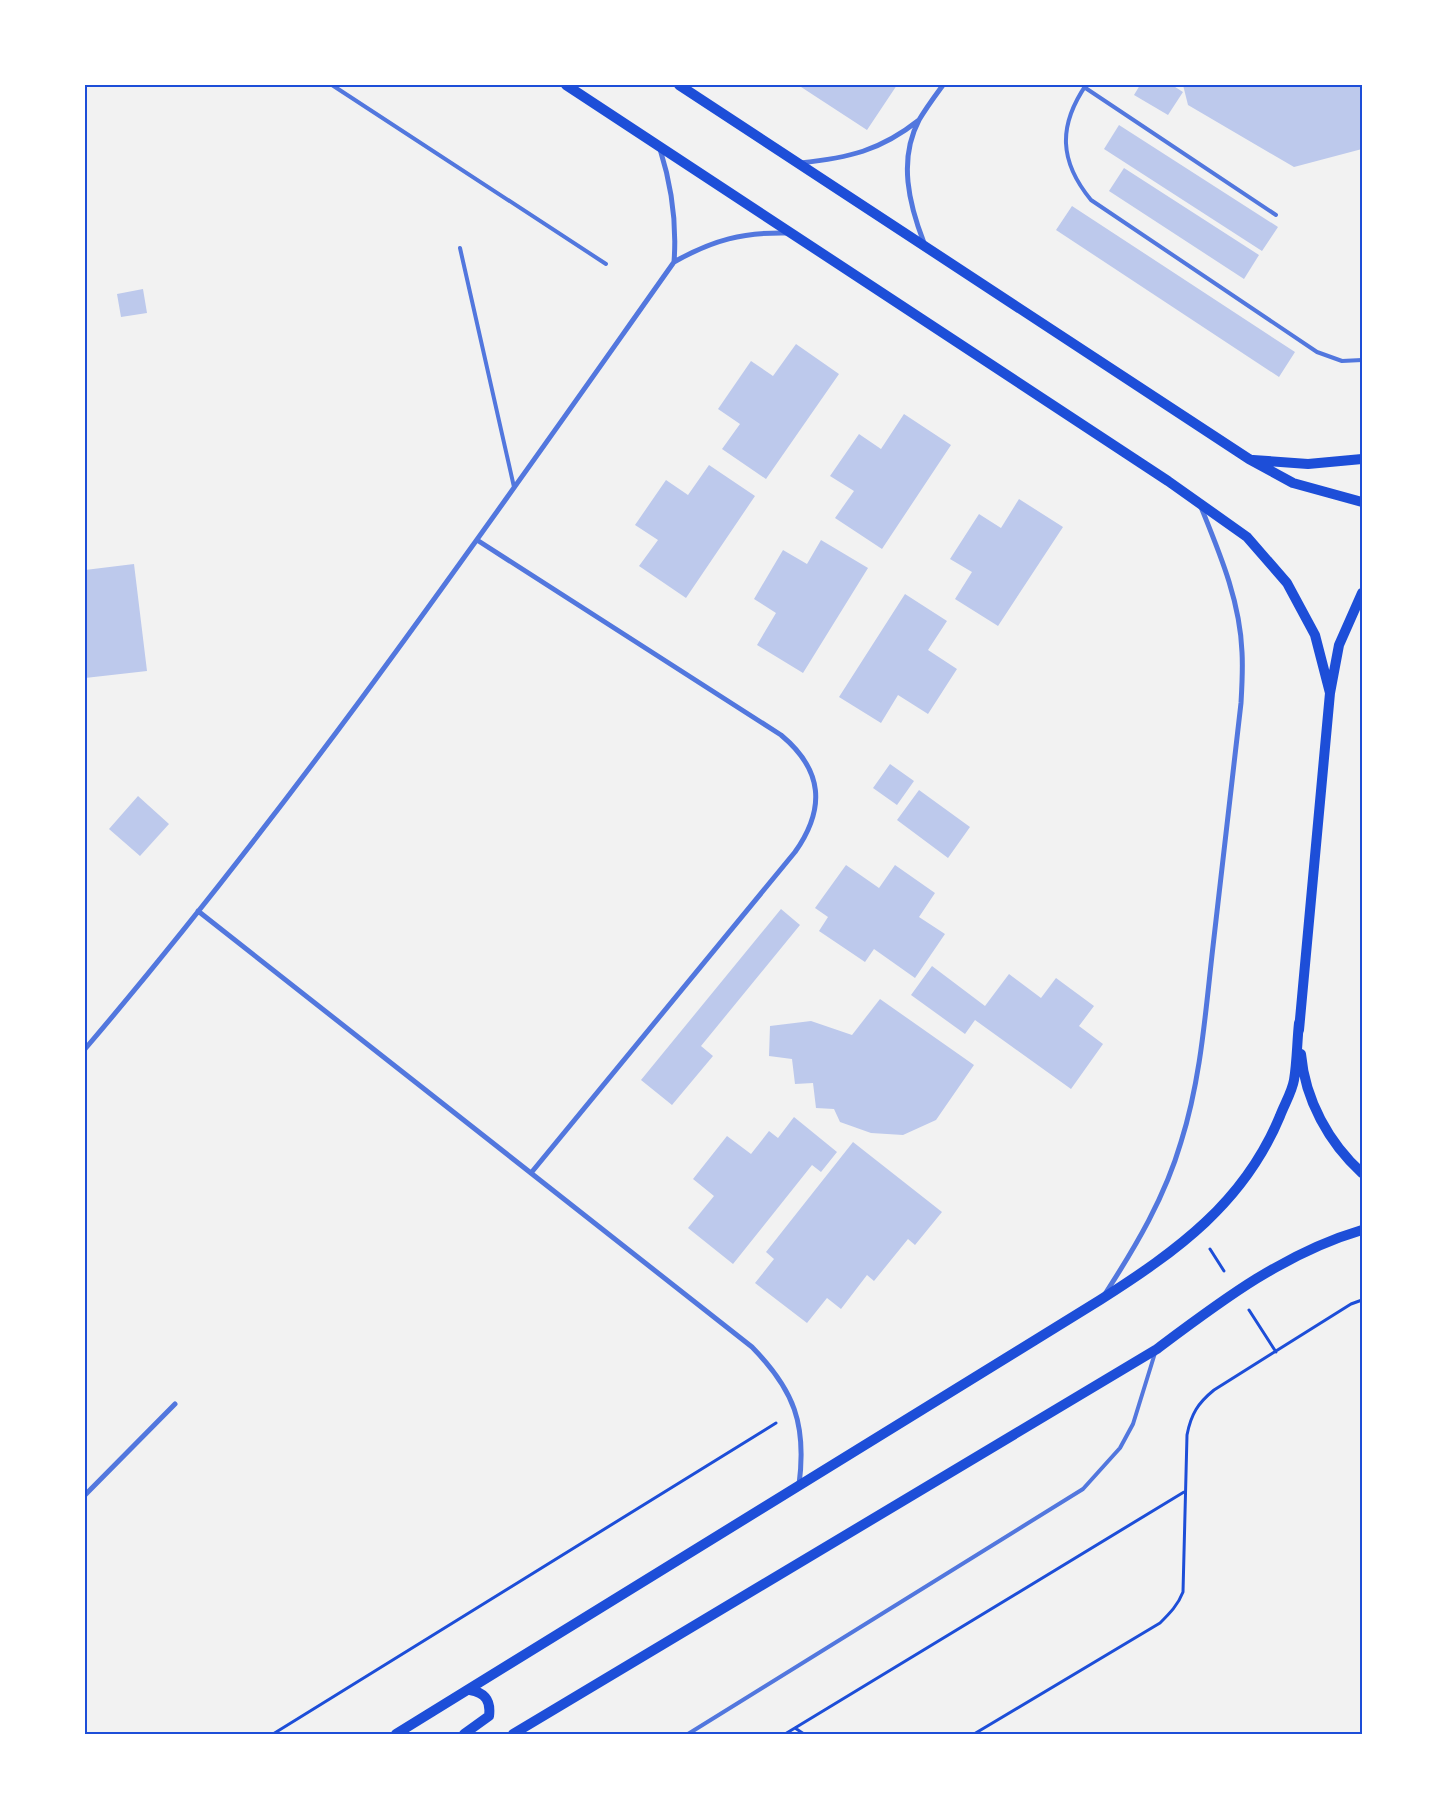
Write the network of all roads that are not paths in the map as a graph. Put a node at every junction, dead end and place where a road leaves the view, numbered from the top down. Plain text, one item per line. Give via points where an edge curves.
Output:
1 (332, 85) edge
2 (566, 85) edge
3 (679, 85) edge
4 (943, 85) edge
5 (1085, 86) edge
6 (919, 120) junction
7 (659, 146) junction
8 (796, 164) junction
9 (1276, 215) dead end
10 (790, 233) junction
11 (460, 248) dead end
12 (926, 248) junction
13 (674, 262) junction
14 (606, 264) dead end
15 (1362, 360) edge
16 (1362, 459) edge
17 (1249, 460) junction
18 (514, 487) junction
19 (1199, 502) junction
20 (1362, 502) edge
21 (477, 540) junction
22 (1362, 594) edge
23 (1330, 693) junction
24 (198, 911) junction
25 (1298, 1024) junction
26 (85, 1048) edge
27 (531, 1173) junction
28 (1362, 1173) edge
29 (1362, 1230) edge
30 (1100, 1300) junction
31 (1157, 1349) junction
32 (175, 1404) dead end
33 (799, 1488) junction
34 (85, 1495) edge
35 (470, 1690) junction
36 (396, 1734) edge
37 (464, 1734) edge
38 (513, 1734) edge
39 (688, 1734) edge

1 - 14 lane
2 - 7 main road
3 - 8 main road
4 - 6 street
5 - 9 lane
5 - 15 lane via 1073,105 1065,145 1072,172 1091,200 1318,352 1342,361
6 - 8 street via 875,148 850,156
6 - 12 street via 910,144 907,171 909,196
7 - 10 main road
7 - 13 street via 674,203
8 - 12 main road
10 - 13 street via 760,232 730,237 701,247
10 - 19 main road
11 - 18 lane
12 - 17 main road
13 - 18 street
16 - 17 main road via 1308,464
17 - 20 main road via 1293,483
18 - 21 street
19 - 23 main road via 1247,537 1287,582 1315,635
19 - 30 street via 1235,600 1242,652 1241,702 1204,1028 1196,1085 1181,1142 1161,1197 1134,1249
21 - 24 street via 355,710
21 - 27 street via 781,735 798,749 810,768 816,790 815,812 808,833 795,852
22 - 23 main road via 1338,645
23 - 25 main road
24 - 26 street
24 - 27 street
25 - 28 main road via 1302,1071 1318,1117 1344,1157
25 - 30 main road via 1294,1082 1271,1137 1239,1187 1199,1231 1152,1267
27 - 33 street via 752,1347 774,1369 790,1396 800,1426 803,1457
29 - 31 main road via 1328,1240 1285,1261 1236,1290
30 - 33 main road
31 - 38 main road
31 - 39 lane via 1133,1424 1120,1448 1083,1489
32 - 34 street
33 - 35 main road
35 - 36 main road
35 - 37 main road via 487,1697 489,1716

